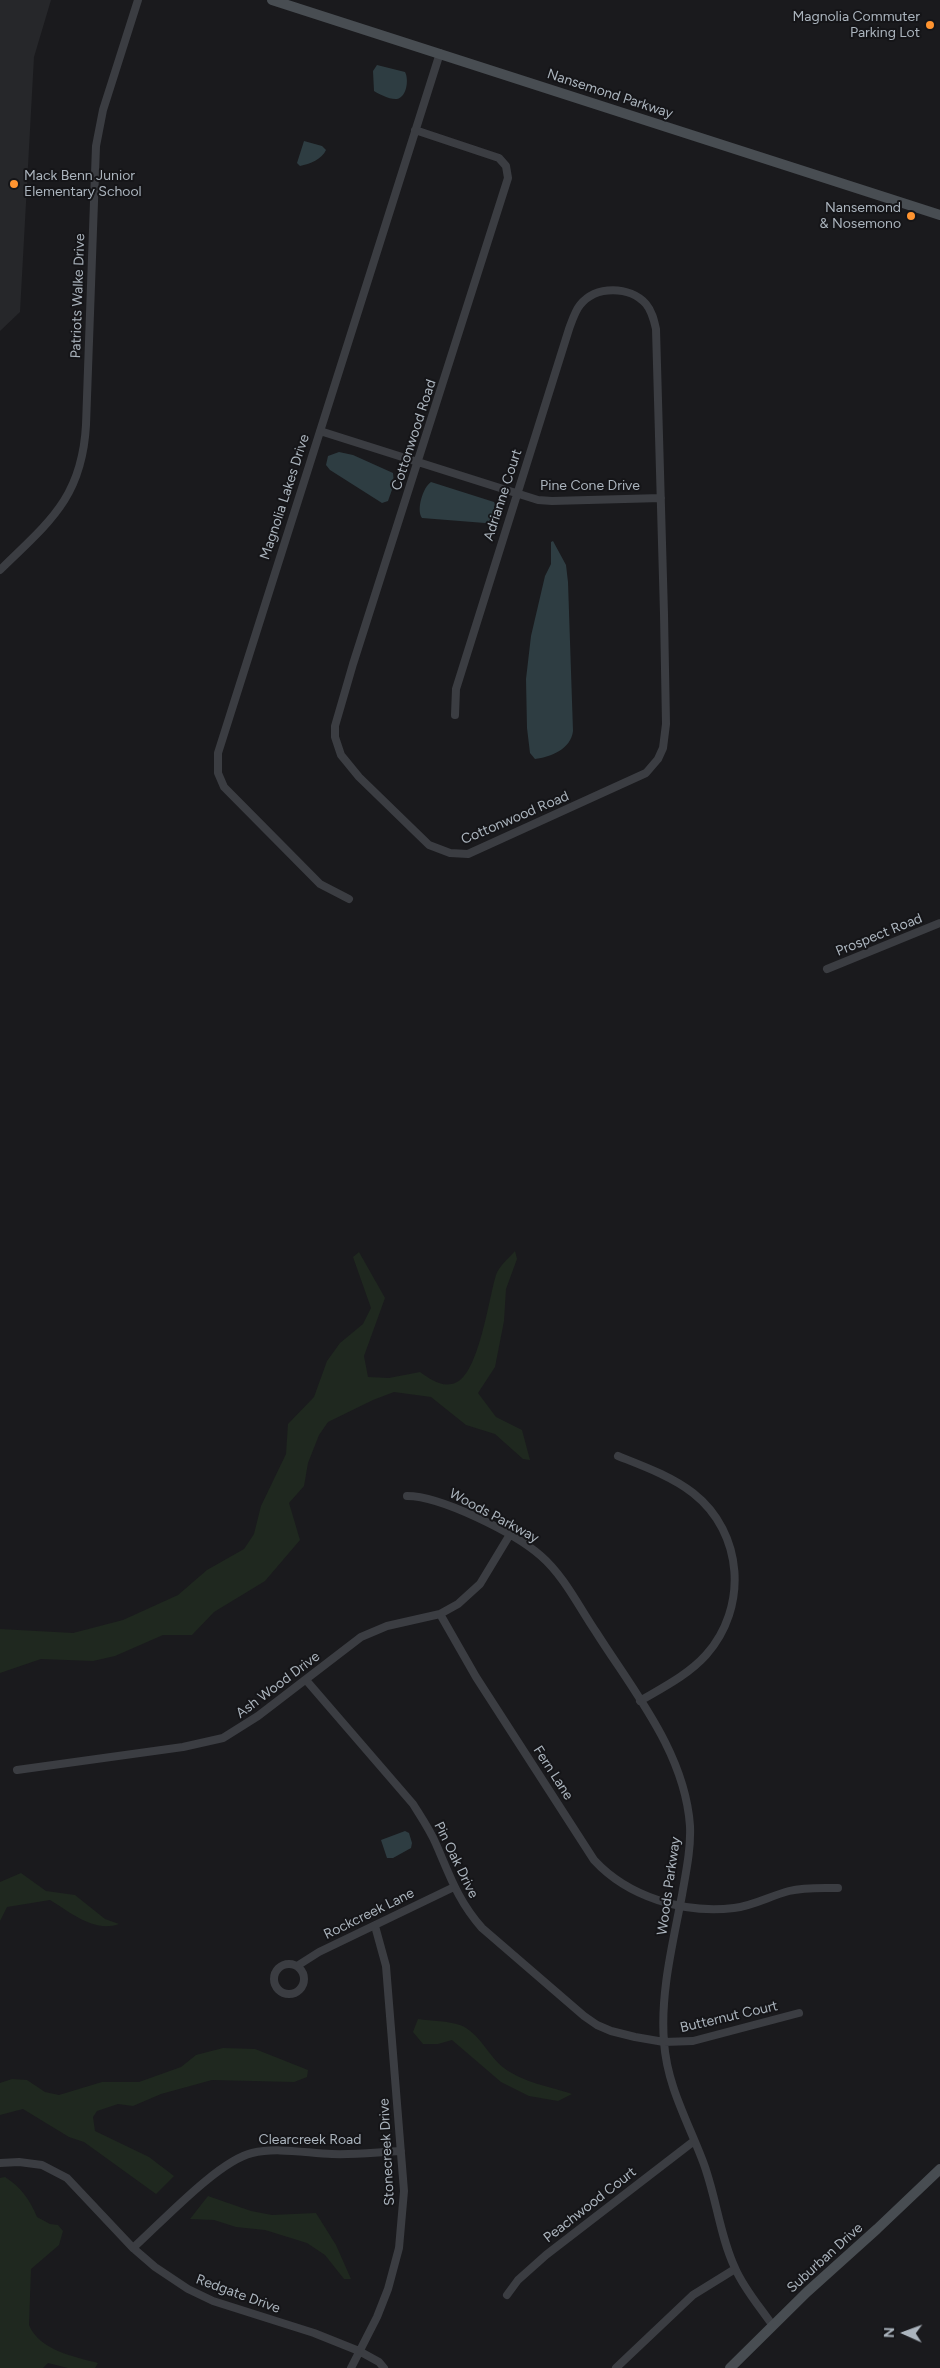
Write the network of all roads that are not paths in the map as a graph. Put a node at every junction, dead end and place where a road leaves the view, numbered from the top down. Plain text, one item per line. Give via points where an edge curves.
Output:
1 (138, 0) edge
2 (272, 0) edge
3 (440, 53) junction
4 (415, 130) junction
5 (940, 215) edge
6 (596, 293) joint
7 (320, 431) junction
8 (418, 461) junction
9 (517, 493) junction
10 (661, 498) junction
11 (0, 570) edge
12 (455, 715) dead end
13 (349, 899) dead end
14 (940, 923) edge
15 (827, 969) dead end
16 (618, 1456) dead end
17 (407, 1496) dead end
18 (509, 1536) junction
19 (440, 1614) junction
20 (306, 1680) junction
21 (640, 1701) junction
22 (17, 1770) dead end
23 (454, 1887) junction
24 (838, 1888) dead end
25 (680, 1905) junction
26 (375, 1926) junction
27 (297, 1966) dead end
28 (799, 2013) dead end
29 (664, 2042) junction
30 (694, 2141) junction
31 (401, 2151) junction
32 (0, 2163) edge
33 (940, 2169) edge
34 (133, 2248) junction
35 (735, 2269) junction
36 (507, 2295) dead end
37 (773, 2326) junction
38 (359, 2351) junction
39 (351, 2368) edge
40 (384, 2368) edge
41 (616, 2368) edge
42 (730, 2368) edge

1 - 11 street, Patriots Walke Drive via 103,110 96,146 83,458 72,488 57,512
2 - 3 main road, Nansemond Parkway
3 - 4 street, Magnolia Lakes Drive
3 - 5 main road, Nansemond Parkway
4 - 7 street, Magnolia Lakes Drive
4 - 8 street, Cottonwood Road via 498,158 506,166 508,178
6 - 9 street, Adrianne Court via 580,306 573,319
6 - 10 street, Cottonwood Road via 609,290 627,292 645,303 654,319
7 - 8 street, Pine Cone Drive
7 - 13 street, Magnolia Lakes Drive via 220,744 217,766 224,787 251,815 320,884
8 - 9 street, Pine Cone Drive
8 - 10 street, Cottonwood Road via 335,726 335,737 341,756 359,777 429,845 450,853 468,854 584,803 646,773 658,759 666,736
9 - 10 street, Pine Cone Drive via 552,501
9 - 12 street, Adrianne Court via 456,689
14 - 15 street, Prospect Road
16 - 21 street via 684,1487 703,1502 728,1541 736,1575 728,1618 715,1644 695,1665
17 - 18 street, Woods Parkway via 441,1502
18 - 19 street, Ash Wood Drive via 480,1584 458,1604
18 - 21 street, Woods Parkway via 530,1548 554,1570
19 - 20 street, Ash Wood Drive via 374,1631
19 - 25 street, Fern Lane via 476,1677 594,1860 631,1890
20 - 22 street, Ash Wood Drive via 234,1732 209,1743
20 - 23 street, Pin Oak Drive via 413,1804 436,1844
21 - 25 street, Woods Parkway via 670,1753 687,1803 690,1846
23 - 26 street, Rockcreek Lane
23 - 29 street, Pin Oak Drive via 482,1928 584,2016 612,2031
24 - 25 street, Fern Lane via 790,1891 733,1908
25 - 29 street, Woods Parkway via 665,1997
26 - 27 street, Rockcreek Lane
26 - 31 street, Stonecreek Drive via 386,1966
28 - 29 street, Butternut Court via 693,2041
29 - 30 street, Woods Parkway via 672,2084
30 - 35 street, Woods Parkway via 708,2174
30 - 36 street, Peachwood Court via 546,2255 518,2280
31 - 34 street, Clearcreek Road via 335,2154 266,2151 250,2154 214,2174
31 - 38 street, Stonecreek Drive via 404,2192 399,2248 388,2289
32 - 34 street, Redgate Drive via 30,2162 55,2170 79,2189
33 - 37 main road, Suburban Drive
34 - 38 street, Redgate Drive via 188,2289 213,2301
35 - 37 street, Woods Parkway
35 - 41 street via 693,2295
37 - 42 main road, Suburban Drive
38 - 39 street, Stonecreek Drive
38 - 40 street, Redgate Drive

